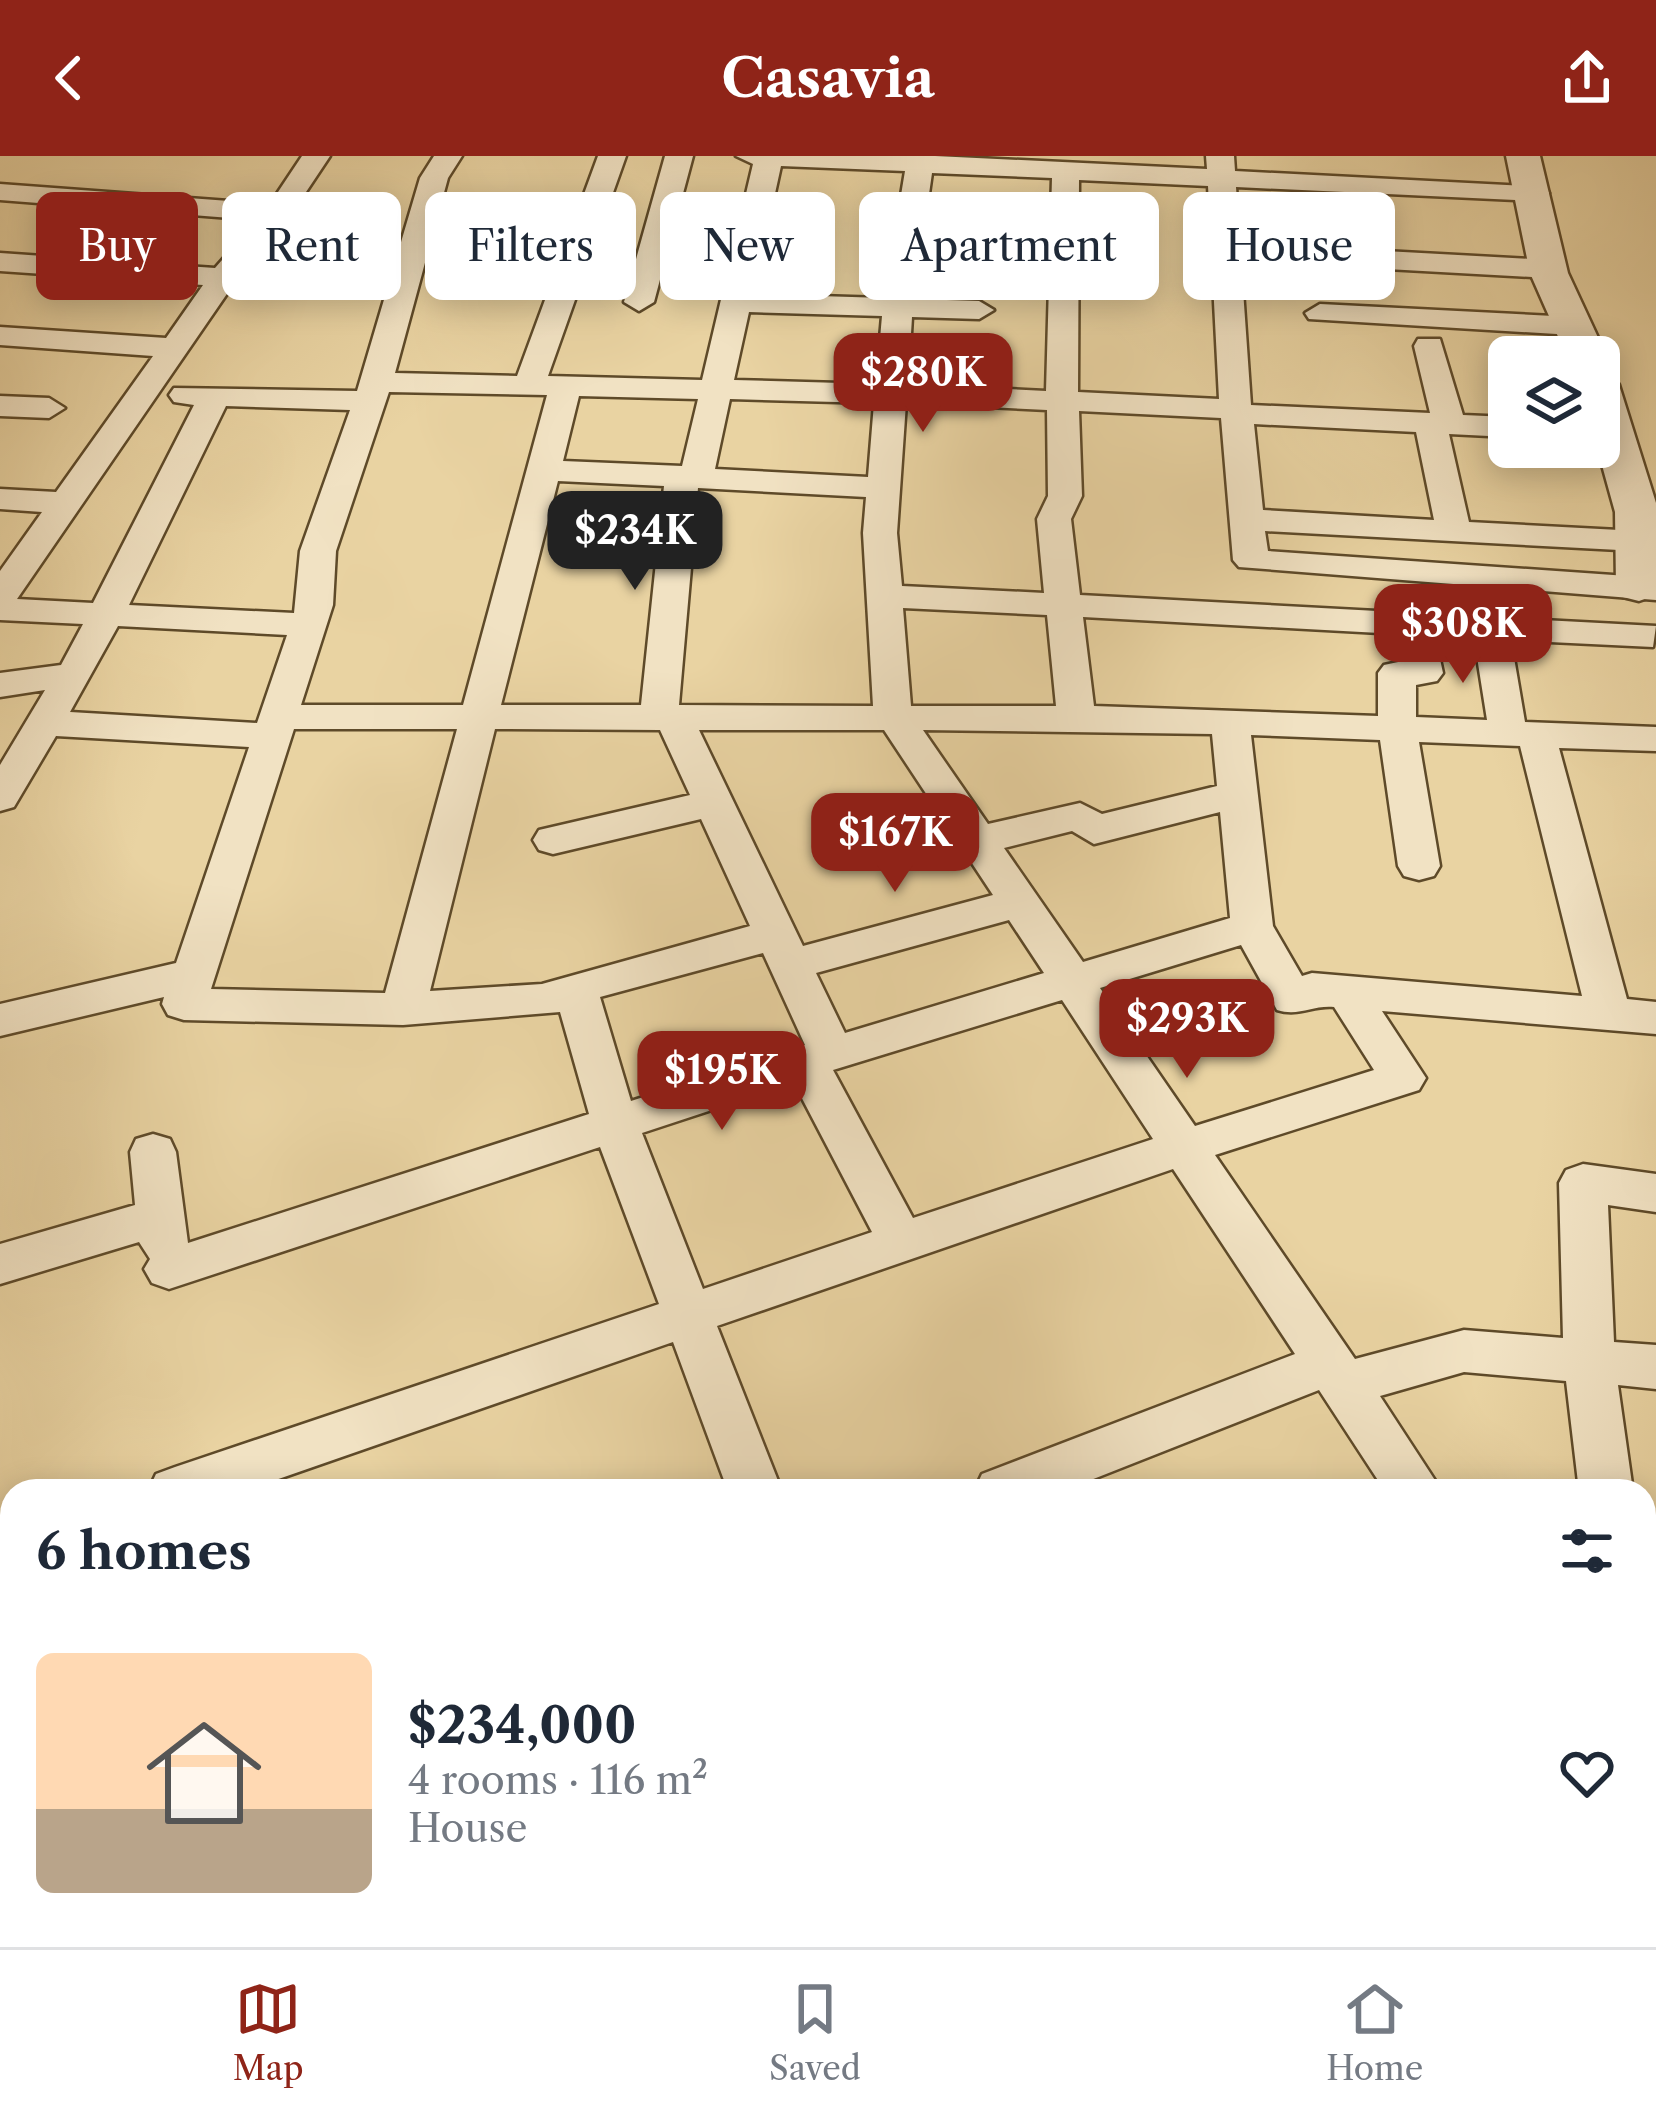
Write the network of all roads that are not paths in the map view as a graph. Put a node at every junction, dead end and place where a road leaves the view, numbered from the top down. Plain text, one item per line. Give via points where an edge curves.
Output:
1 (316, 156) edge
2 (448, 156) edge
3 (612, 156) edge
4 (679, 156) edge
5 (750, 156) edge
6 (1368, 156) edge
7 (1523, 156) edge
8 (768, 157) edge
9 (921, 159) edge
10 (1220, 168) edge
11 (1066, 172) junction
12 (1374, 189) junction
13 (0, 191) edge
14 (292, 192) edge
15 (1535, 193) junction
16 (222, 209) edge
17 (1395, 260) edge
18 (0, 262) edge
19 (1549, 269) junction
20 (222, 278) edge
21 (222, 281) edge
22 (1228, 300) edge
23 (639, 302) dead end
24 (733, 302) junction
25 (898, 308) junction
26 (979, 310) dead end
27 (1320, 313) dead end
28 (0, 336) edge
29 (1526, 336) edge
30 (1577, 336) edge
31 (1429, 346) dead end
32 (176, 348) junction
33 (548, 385) junction
34 (712, 389) junction
35 (371, 392) junction
36 (146, 394) junction
37 (892, 394) junction
38 (215, 396) junction
39 (1061, 401) junction
40 (0, 406) edge
41 (49, 408) dead end
42 (1237, 411) junction
43 (1439, 423) junction
44 (1488, 426) edge
45 (1620, 468) edge
46 (543, 470) junction
47 (689, 477) junction
48 (884, 488) junction
49 (0, 499) edge
50 (68, 503) junction
51 (1248, 520) junction
52 (1454, 530) junction
53 (1638, 542) junction
54 (1648, 588) edge
55 (885, 596) junction
56 (0, 597) edge
57 (1064, 606) junction
58 (0, 609) edge
59 (106, 614) junction
60 (1414, 624) junction
61 (309, 625) junction
62 (1491, 628) junction
63 (1655, 641) edge
64 (73, 675) junction
65 (0, 685) edge
66 (893, 714) junction
67 (666, 716) junction
68 (478, 717) junction
69 (1076, 718) junction
70 (1230, 722) junction
71 (44, 723) junction
72 (274, 726) junction
73 (1397, 728) junction
74 (1522, 733) junction
75 (1656, 739) edge
76 (1238, 794) junction
77 (0, 799) edge
78 (714, 802) junction
79 (554, 840) dead end
80 (979, 840) junction
81 (1419, 866) dead end
82 (1021, 902) junction
83 (1252, 926) junction
84 (783, 950) junction
85 (194, 974) junction
86 (1072, 981) junction
87 (575, 988) junction
88 (1346, 992) junction
89 (403, 1009) junction
90 (1609, 1014) junction
91 (1656, 1018) edge
92 (0, 1019) edge
93 (819, 1058) junction
94 (614, 1125) junction
95 (1182, 1148) junction
96 (153, 1152) dead end
97 (1656, 1193) edge
98 (159, 1217) junction
99 (902, 1243) junction
100 (0, 1264) edge
101 (685, 1316) junction
102 (1589, 1361) junction
103 (1656, 1367) edge
104 (1338, 1373) junction
105 (286, 1473) edge
106 (249, 1479) edge
107 (750, 1479) edge
108 (1035, 1479) edge
109 (1407, 1479) edge
110 (1604, 1479) edge

1 - 14 street
2 - 35 street via 434,178
3 - 33 street
4 - 23 street
5 - 8 street
6 - 12 street
7 - 15 street
8 - 9 street
8 - 24 street
9 - 11 street
9 - 25 street
10 - 11 street
10 - 12 street
11 - 39 street
12 - 15 street
13 - 16 street
15 - 19 street
17 - 19 street
18 - 20 street
19 - 30 street
21 - 32 street
22 - 42 street
24 - 25 street
24 - 34 street
25 - 26 street
25 - 37 street
27 - 29 street
28 - 32 street
31 - 43 street
32 - 36 street
33 - 34 street
33 - 35 street
33 - 46 street
34 - 37 street
34 - 47 street
35 - 38 street
35 - 61 street via 318,551
36 - 38 street
36 - 50 street
37 - 39 street
37 - 48 street
38 - 59 street
39 - 42 street
39 - 57 street via 1065,496 1054,519
40 - 41 street
42 - 43 street
42 - 51 street
43 - 44 street
43 - 52 street
45 - 53 street via 1637,512
46 - 47 street
46 - 68 street
47 - 48 street
47 - 67 street
48 - 55 street
49 - 50 street
50 - 56 street
51 - 52 street
51 - 54 street via 1251,560
52 - 53 street
53 - 54 street
54 - 63 street
55 - 57 street
55 - 66 street
57 - 60 street
57 - 69 street
58 - 59 street
59 - 61 street
59 - 64 street
60 - 62 street
60 - 73 street via 1424,673 1397,673
61 - 72 street
62 - 63 street
62 - 74 street
64 - 65 street
64 - 71 street
66 - 67 street
66 - 69 street
66 - 80 street
67 - 68 street
67 - 78 street
68 - 72 street
68 - 89 street
69 - 70 street
70 - 73 street
70 - 76 street
71 - 72 street
71 - 77 street
72 - 85 street
73 - 74 street
73 - 81 street
74 - 75 street
74 - 90 street
76 - 80 street via 1094,830 1080,816
76 - 83 street
78 - 79 street
78 - 84 street
80 - 82 street
82 - 84 street
82 - 86 street
83 - 86 street
83 - 88 street via 1293,998 1312,988
84 - 87 street
84 - 93 street
85 - 89 street via 184,1004
85 - 92 street
86 - 93 street
86 - 95 street
87 - 89 street via 548,1000
87 - 94 street
88 - 90 street
88 - 95 street via 1402,1078
90 - 91 street
93 - 94 street
93 - 99 street
94 - 98 street via 171,1277
94 - 101 street
95 - 99 street
95 - 104 street
96 - 98 street
97 - 102 street via 1583,1183
98 - 100 street
99 - 101 street
101 - 105 street
101 - 107 street
102 - 103 street
102 - 104 street via 1464,1351
102 - 110 street
104 - 108 street
104 - 109 street
105 - 106 street

